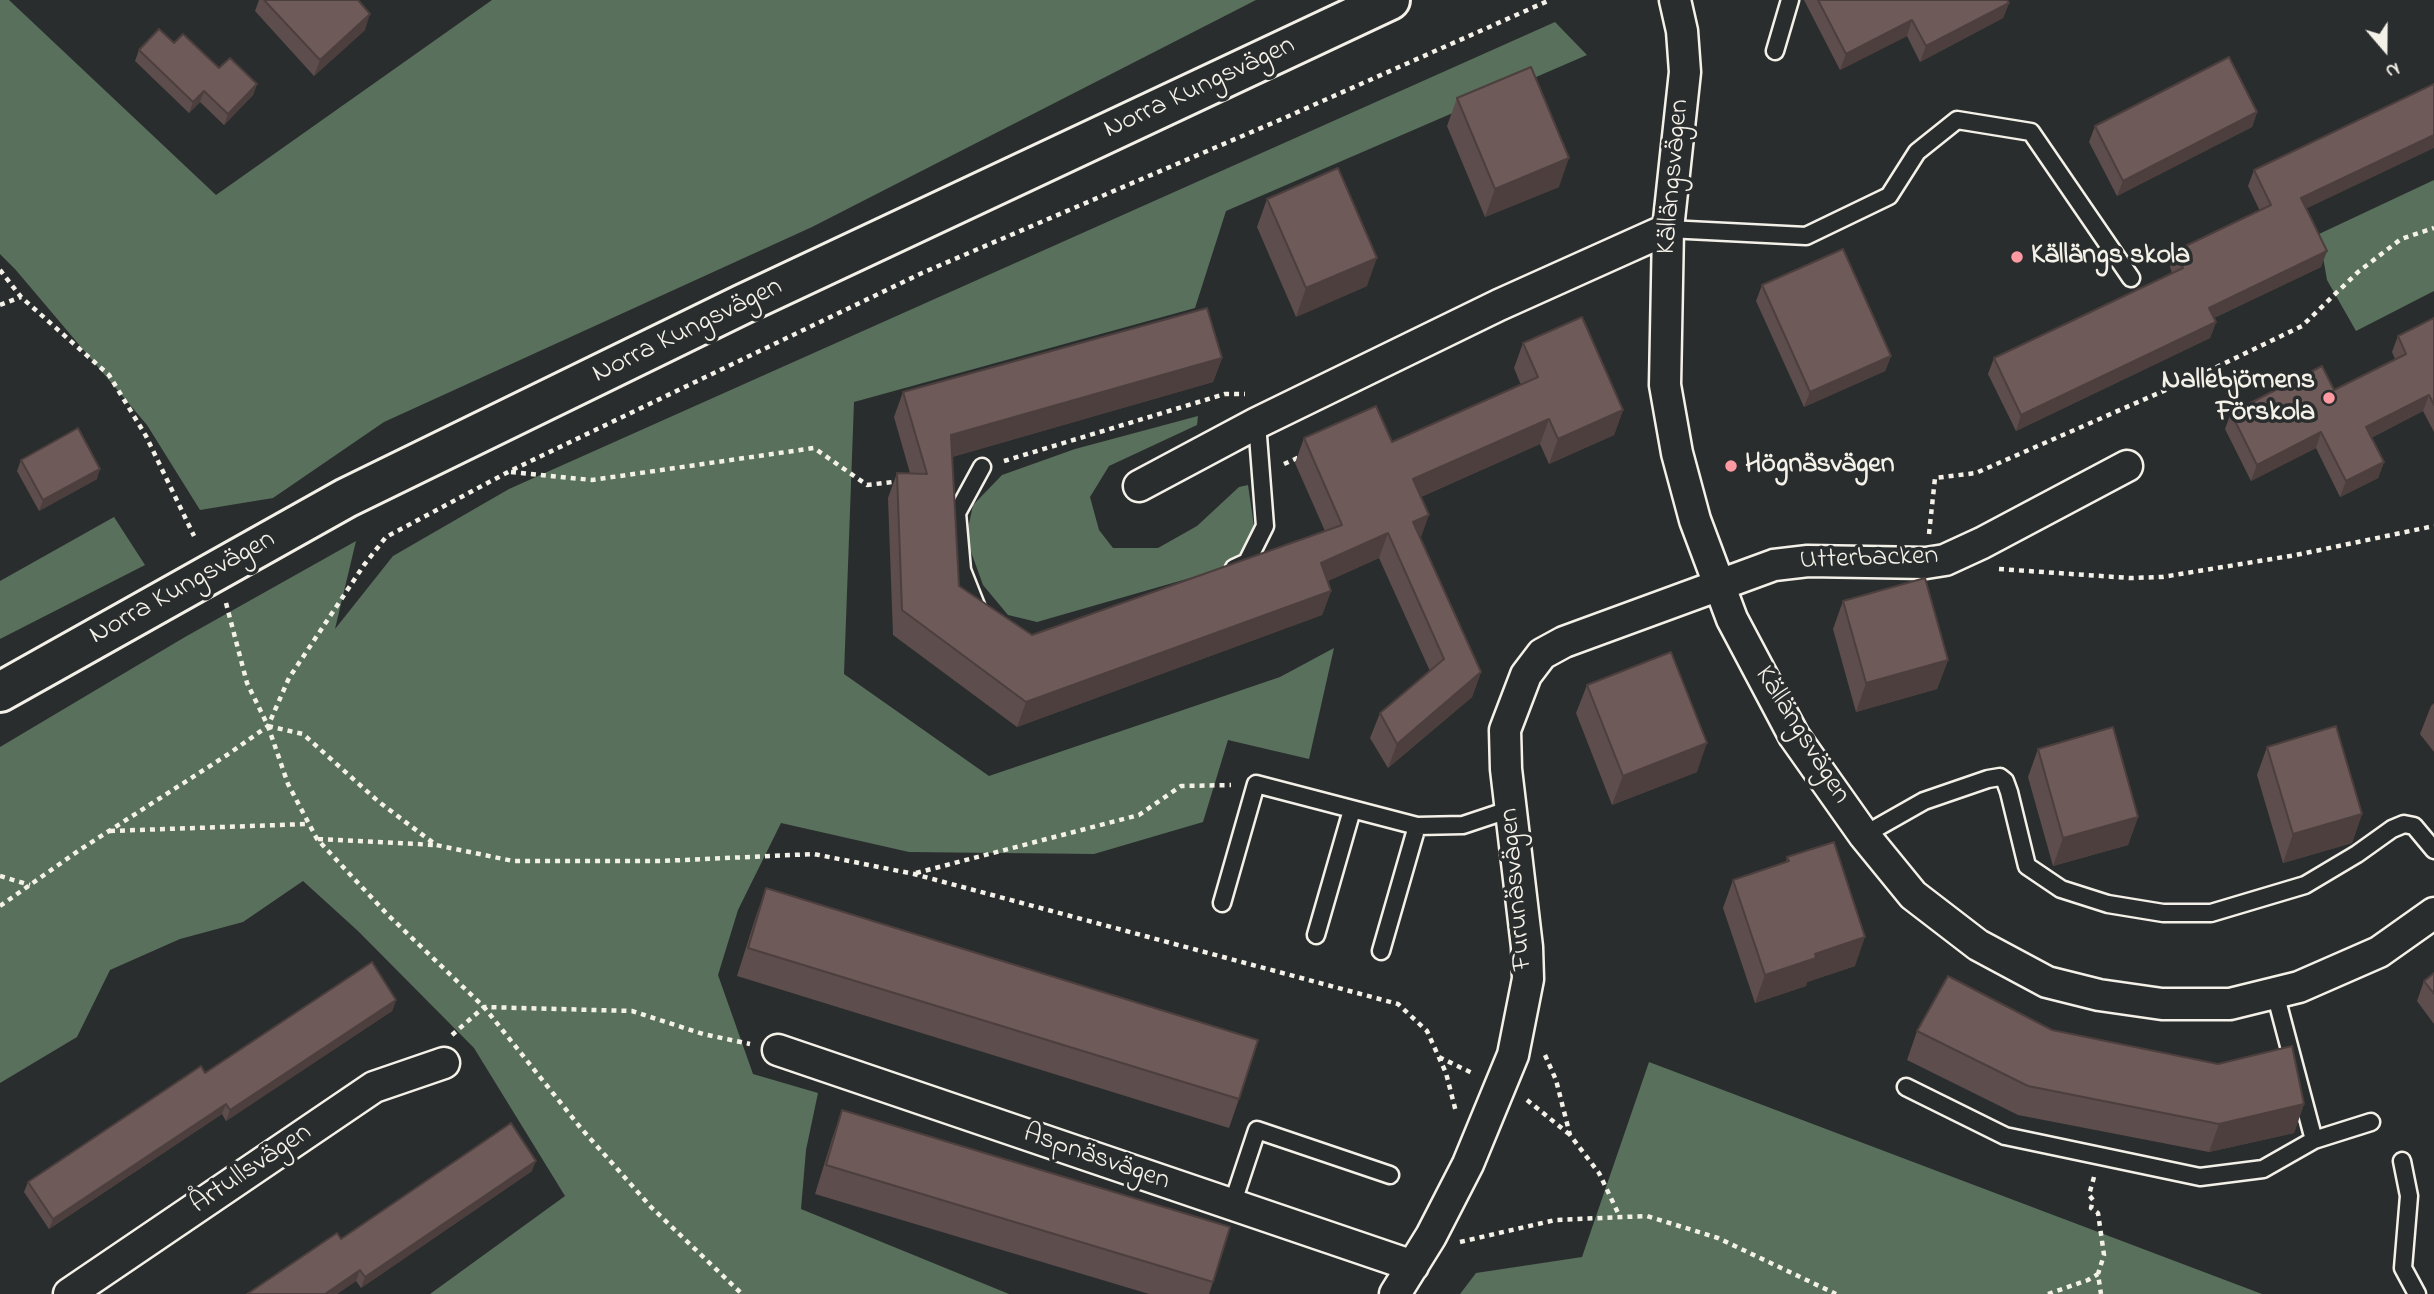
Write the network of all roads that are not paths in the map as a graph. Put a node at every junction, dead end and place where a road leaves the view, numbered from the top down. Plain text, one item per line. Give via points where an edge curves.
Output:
1 (1390, 0) edge
2 (1675, 0) edge
3 (1790, 0) edge
4 (1775, 51) dead end
5 (1668, 229) junction
6 (2131, 278) dead end
7 (1269, 417) junction
8 (2127, 466) dead end
9 (982, 467) road end
10 (1139, 486) dead end
11 (1214, 577) edge
12 (1718, 585) junction
13 (988, 619) edge
14 (0, 692) edge
15 (1511, 809) junction
16 (1352, 810) junction
17 (1417, 826) junction
18 (1864, 835) junction
19 (2434, 850) edge
20 (1222, 904) dead end
21 (2434, 913) edge
22 (1316, 935) dead end
23 (1381, 951) dead end
24 (2275, 993) junction
25 (778, 1050) road end
26 (444, 1063) road end
27 (1906, 1087) dead end
28 (2371, 1122) dead end
29 (2314, 1140) junction
30 (2402, 1161) dead end
31 (1390, 1175) dead end
32 (1232, 1205) junction
33 (1413, 1266) junction
34 (69, 1294) edge
35 (1395, 1294) edge
36 (2417, 1294) edge

1 - 14 main road, Norra Kungsvägen via 755,298 346,498
2 - 5 street, Källängsvägen via 1685,72
3 - 4 lane
5 - 6 lane via 1806,236 1889,196 1917,152 1957,120 2031,132
5 - 7 street
5 - 12 street, Källängsvägen via 1665,385 1677,453
7 - 10 street
7 - 11 lane via 1265,526 1247,562
8 - 12 street, Utterbacken via 1982,543 1936,561 1808,561 1774,565
9 - 13 lane via 957,513 962,570 977,611
12 - 15 street, Furunäsvägen via 1542,654 1526,675 1505,730
12 - 18 street, Källängsvägen via 1794,736
15 - 17 lane via 1463,825
15 - 33 street, Furunäsvägen via 1528,979 1513,1055 1468,1164
16 - 17 lane
16 - 20 lane via 1256,784
16 - 22 lane
17 - 23 lane
18 - 19 lane via 1924,801 2000,777 2010,792 2027,866 2061,889 2108,904 2164,913 2211,913 2297,888 2404,824 2414,826
18 - 24 street, Källängsvägen via 1913,895 1978,946 2047,982 2162,1004 2230,1004
21 - 24 street, Källängsvägen via 2379,952
24 - 29 lane
25 - 32 street, Aspnäsvägen
26 - 34 street, Årtullsvägen via 374,1087
27 - 29 lane via 2005,1136 2200,1177 2263,1169
28 - 29 lane
30 - 36 lane via 2409,1196 2403,1268
31 - 32 lane via 1257,1130
32 - 33 street, Aspnäsvägen
33 - 35 street, Furunäsvägen

